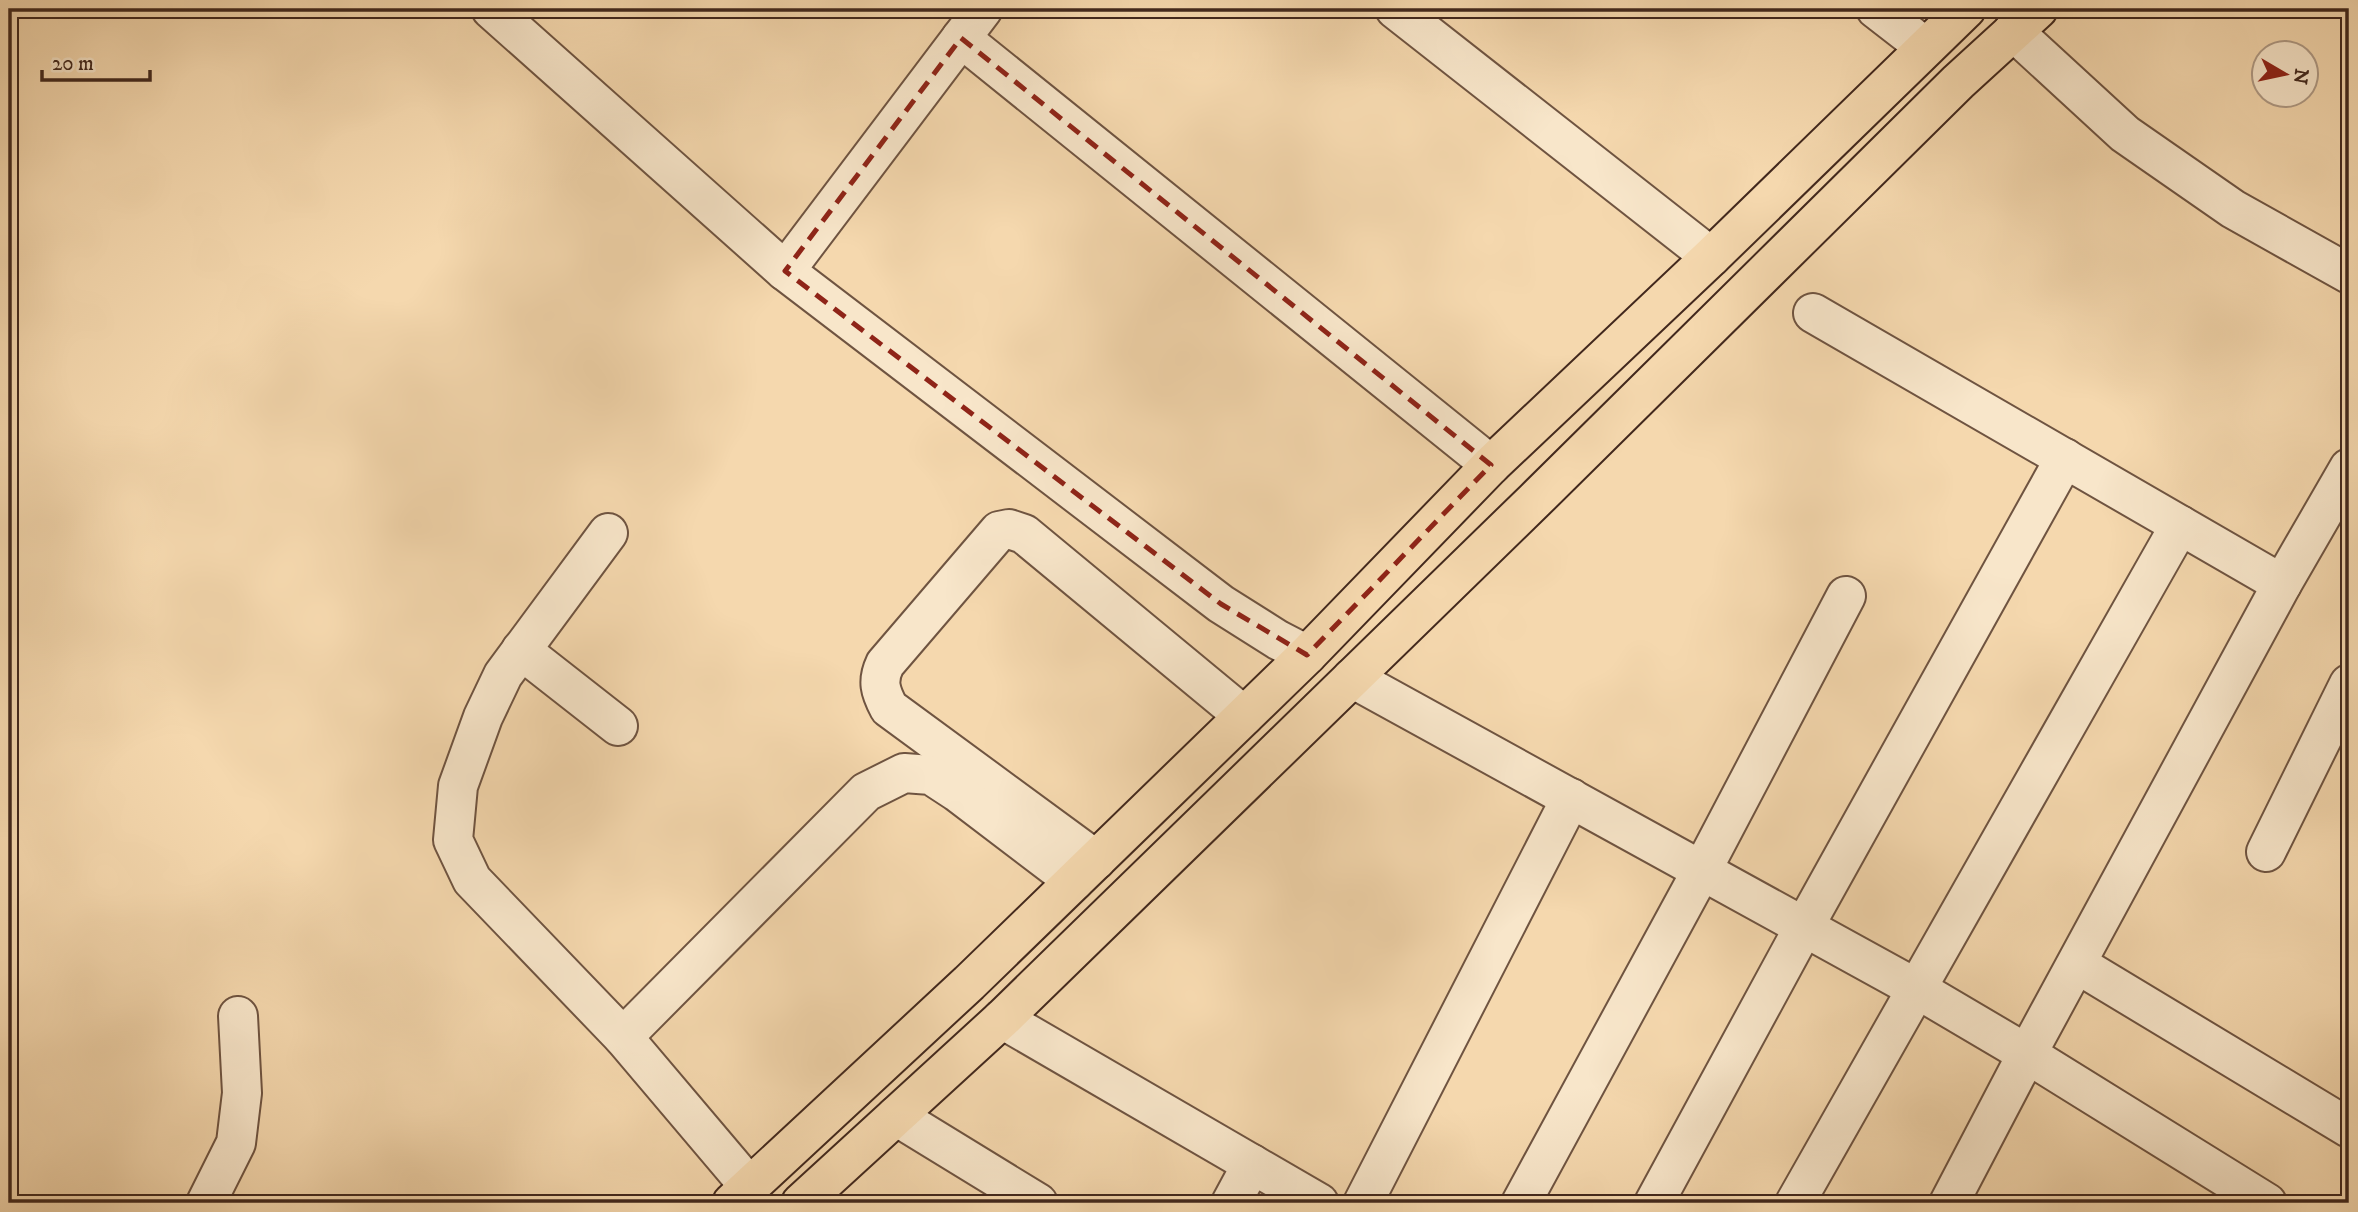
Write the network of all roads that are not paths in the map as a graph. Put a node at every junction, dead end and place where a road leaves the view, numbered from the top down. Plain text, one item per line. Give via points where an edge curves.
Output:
1 (491, 9) edge
2 (1395, 9) edge
3 (1876, 9) edge
4 (1966, 9) edge
5 (2026, 20) edge
6 (972, 23) edge
7 (1925, 47) junction
8 (1711, 257) junction
9 (785, 271) junction
10 (2349, 274) edge
11 (1813, 313) dead end
12 (2065, 458) junction
13 (1491, 466) junction
14 (2349, 468) edge
15 (2180, 525) junction
16 (608, 533) dead end
17 (2282, 584) junction
18 (1846, 596) dead end
19 (521, 650) junction
20 (1307, 655) junction
21 (1352, 678) junction
22 (2349, 684) edge
23 (1244, 716) junction
24 (618, 726) dead end
25 (1184, 775) junction
26 (1571, 798) junction
27 (1214, 812) junction
28 (2266, 852) dead end
29 (1702, 870) junction
30 (1085, 871) junction
31 (1804, 927) junction
32 (2077, 964) junction
33 (1917, 989) junction
34 (238, 1016) dead end
35 (1002, 1019) junction
36 (623, 1037) junction
37 (2027, 1054) junction
38 (896, 1116) junction
39 (2349, 1128) edge
40 (1252, 1164) junction
41 (741, 1195) edge
42 (206, 1203) edge
43 (800, 1203) edge
44 (1038, 1203) edge
45 (1231, 1203) edge
46 (1319, 1203) edge
47 (1363, 1203) edge
48 (1521, 1203) edge
49 (1654, 1203) edge
50 (1795, 1203) edge
51 (1949, 1203) edge
52 (2267, 1203) edge

1 - 9 street
2 - 8 street
3 - 7 street
4 - 7 main road
5 - 10 street via 2125,134 2233,209
5 - 21 main road
6 - 9 street
6 - 13 street
7 - 8 main road
8 - 13 main road
9 - 20 street via 1222,604
11 - 12 street
12 - 15 street
12 - 31 street
13 - 20 main road
14 - 17 street
15 - 17 street
15 - 33 street
16 - 19 street
17 - 32 street
18 - 29 street
19 - 24 street
19 - 36 street via 483,717 458,786 453,840 472,880
20 - 23 main road
21 - 26 street
21 - 27 main road
22 - 28 street
23 - 25 main road
23 - 30 street via 1024,534 999,531 885,664 878,678 881,693 888,708
25 - 27 main road
25 - 30 main road
26 - 29 street
26 - 47 street
27 - 35 main road
29 - 31 street
29 - 48 street
30 - 36 street via 931,775 904,773 866,792
30 - 41 main road
31 - 33 street
31 - 49 street
32 - 37 street
32 - 39 street
33 - 37 street
33 - 50 street
34 - 42 street via 242,1093 236,1143
35 - 38 main road
35 - 40 street
36 - 41 street
37 - 51 street
37 - 52 street
38 - 43 main road
38 - 44 street
40 - 45 street
40 - 46 street

